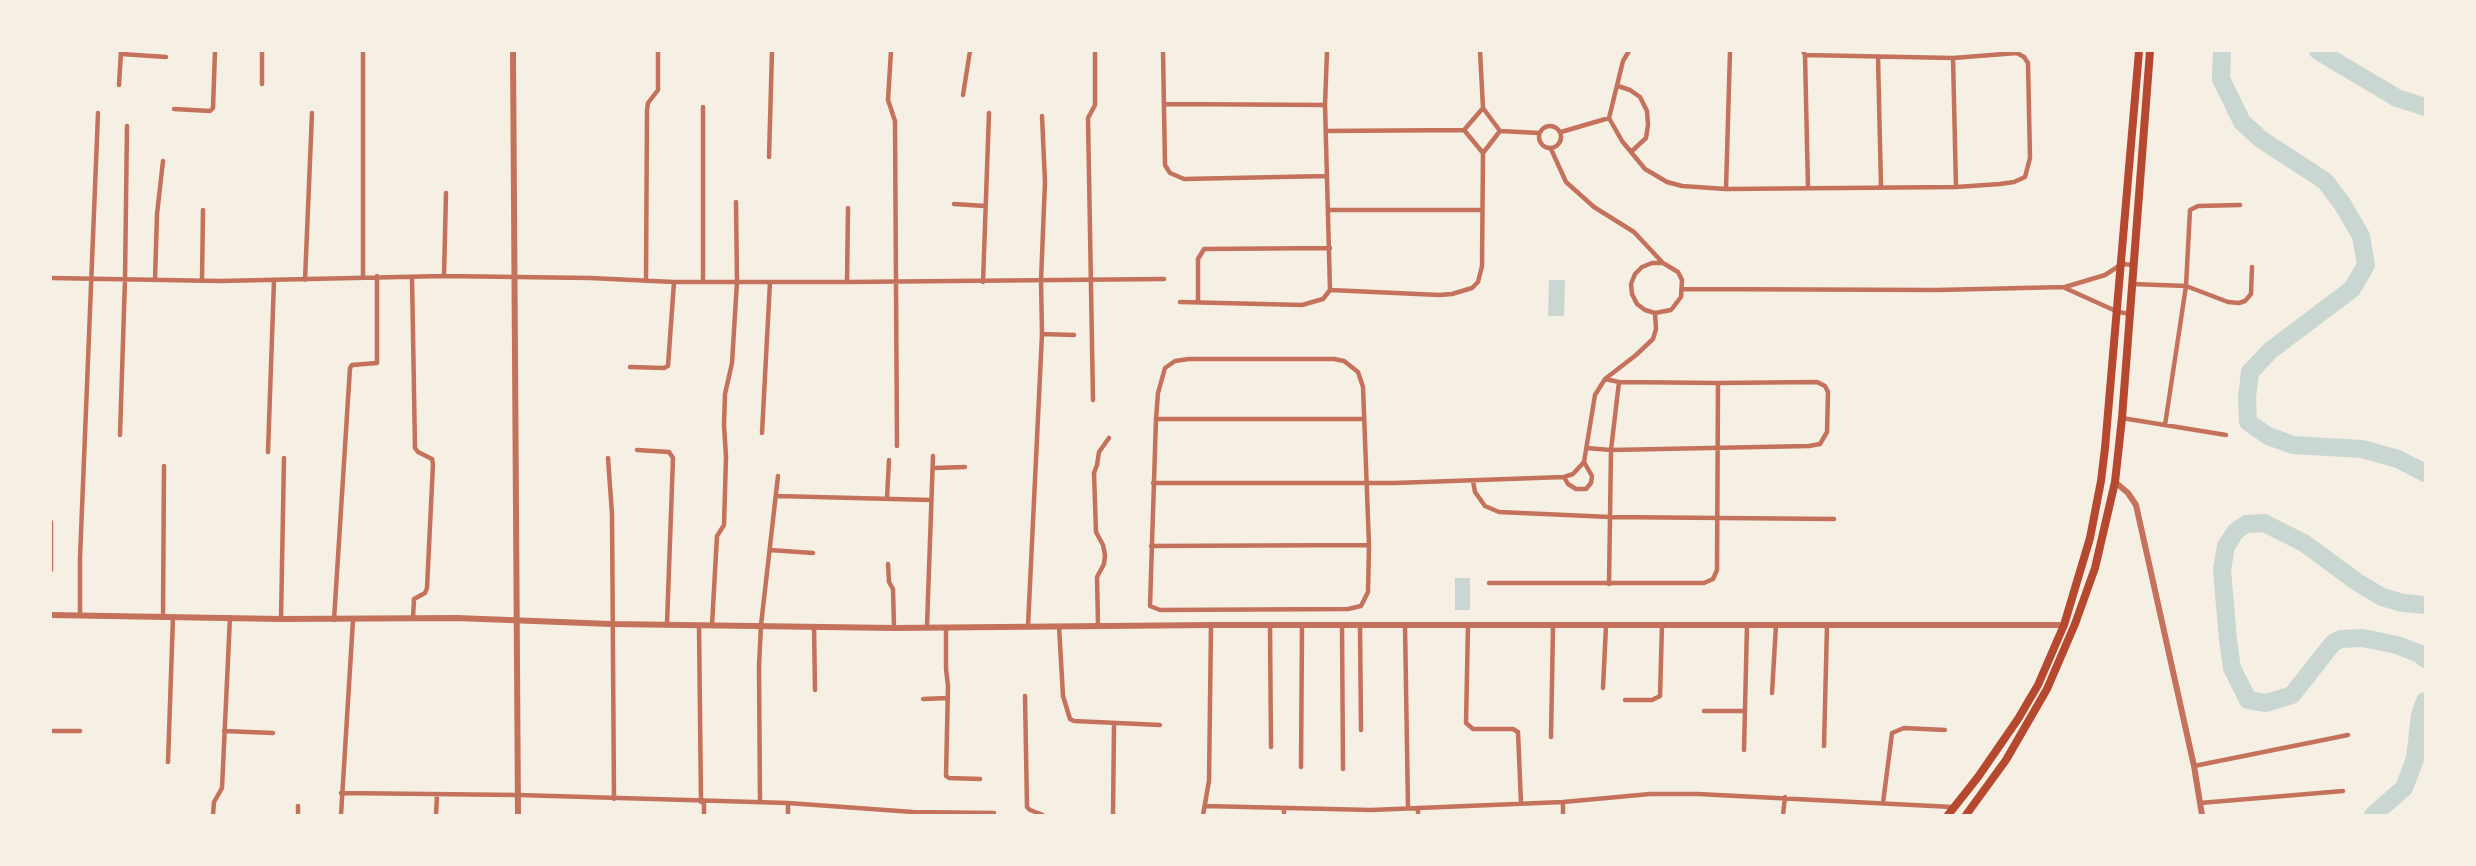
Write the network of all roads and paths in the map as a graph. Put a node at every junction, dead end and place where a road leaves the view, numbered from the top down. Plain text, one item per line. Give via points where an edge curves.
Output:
1 (215, 51) edge
2 (262, 51) edge
3 (363, 51) edge
4 (513, 51) edge
5 (658, 51) edge
6 (772, 51) edge
7 (891, 51) edge
8 (970, 51) edge
9 (1095, 51) edge
10 (1163, 51) edge
11 (1327, 51) edge
12 (1479, 51) edge
13 (1629, 51) edge
14 (1730, 51) edge
15 (2139, 51) edge
16 (2150, 51) edge
17 (121, 52) edge
18 (1804, 53) edge
19 (166, 57) dead end
20 (1878, 57) junction
21 (1953, 58) junction
22 (262, 84) dead end
23 (119, 85) dead end
24 (1618, 86) junction
25 (963, 95) dead end
26 (1165, 104) junction
27 (1325, 105) junction
28 (703, 107) dead end
29 (1483, 108) junction
30 (174, 109) dead end
31 (98, 113) dead end
32 (312, 113) dead end
33 (989, 113) dead end
34 (1042, 116) dead end
35 (1609, 118) junction
36 (127, 126) dead end
37 (1464, 130) junction
38 (1326, 131) junction
39 (1500, 131) junction
40 (1561, 132) junction
41 (1539, 133) junction
42 (1551, 149) junction
43 (1632, 151) junction
44 (1483, 153) junction
45 (769, 157) dead end
46 (163, 161) dead end
47 (1327, 176) junction
48 (1881, 187) junction
49 (1956, 187) junction
50 (1808, 188) junction
51 (1726, 189) junction
52 (446, 193) dead end
53 (736, 202) dead end
54 (954, 204) dead end
55 (2240, 205) dead end
56 (985, 206) junction
57 (848, 208) dead end
58 (203, 210) dead end
59 (1329, 210) junction
60 (1481, 210) junction
61 (1330, 248) junction
62 (1663, 263) junction
63 (2122, 264) junction
64 (2134, 265) junction
65 (2252, 267) dead end
66 (377, 276) junction
67 (444, 276) junction
68 (363, 277) junction
69 (412, 277) junction
70 (51, 278) edge
71 (515, 278) junction
72 (125, 279) junction
73 (1164, 279) dead end
74 (92, 280) junction
75 (155, 280) junction
76 (274, 280) junction
77 (304, 280) junction
78 (1041, 280) junction
79 (1090, 280) junction
80 (202, 281) junction
81 (646, 281) junction
82 (896, 281) junction
83 (674, 282) junction
84 (703, 282) junction
85 (737, 282) junction
86 (770, 282) junction
87 (847, 282) junction
88 (983, 282) junction
89 (2133, 284) junction
90 (2186, 286) junction
91 (2065, 287) junction
92 (1683, 289) junction
93 (1330, 290) junction
94 (1180, 302) dead end
95 (1198, 302) junction
96 (2118, 312) junction
97 (1655, 313) junction
98 (2131, 314) junction
99 (1042, 334) junction
100 (1074, 335) dead end
101 (630, 367) dead end
102 (1605, 379) junction
103 (1619, 382) junction
104 (1718, 383) junction
105 (1093, 400) dead end
106 (1156, 418) junction
107 (2122, 418) junction
108 (1363, 419) junction
109 (2165, 425) junction
110 (762, 433) dead end
111 (120, 435) dead end
112 (2226, 435) dead end
113 (1109, 438) dead end
114 (897, 446) dead end
115 (1586, 448) junction
116 (1718, 448) junction
117 (637, 450) dead end
118 (1611, 450) junction
119 (268, 452) dead end
120 (933, 456) dead end
121 (284, 458) dead end
122 (608, 458) dead end
123 (890, 460) dead end
124 (1584, 462) junction
125 (164, 466) dead end
126 (933, 467) junction
127 (965, 467) dead end
128 (778, 477) dead end
129 (1564, 477) junction
130 (1473, 481) junction
131 (1368, 482) junction
132 (2115, 482) junction
133 (1153, 483) junction
134 (777, 496) junction
135 (887, 498) junction
136 (931, 500) junction
137 (1610, 517) junction
138 (1718, 518) junction
139 (1834, 519) dead end
140 (51, 523) edge
141 (1369, 545) junction
142 (1151, 547) junction
143 (770, 550) junction
144 (813, 553) dead end
145 (888, 564) dead end
146 (51, 570) edge
147 (1489, 583) dead end
148 (1609, 584) junction
149 (51, 615) edge
150 (80, 615) junction
151 (163, 616) junction
152 (173, 616) junction
153 (230, 617) junction
154 (413, 618) junction
155 (281, 619) junction
156 (334, 620) junction
157 (353, 620) junction
158 (518, 620) junction
159 (611, 624) junction
160 (667, 624) junction
161 (699, 624) junction
162 (712, 625) junction
163 (761, 625) junction
164 (1098, 625) junction
165 (1211, 625) junction
166 (1360, 625) junction
167 (1405, 625) junction
168 (1468, 625) junction
169 (1662, 625) junction
170 (1747, 625) junction
171 (1776, 625) junction
172 (1826, 625) junction
173 (2064, 625) junction
174 (814, 626) junction
175 (927, 626) junction
176 (1028, 626) junction
177 (1059, 626) junction
178 (1270, 626) junction
179 (1302, 626) junction
180 (1342, 626) junction
181 (1553, 626) junction
182 (1606, 626) junction
183 (894, 628) junction
184 (946, 628) junction
185 (1603, 688) dead end
186 (815, 690) dead end
187 (1772, 694) dead end
188 (1025, 696) dead end
189 (948, 698) junction
190 (923, 699) dead end
191 (1625, 700) dead end
192 (1704, 711) dead end
193 (1745, 711) junction
194 (1114, 724) junction
195 (1160, 725) dead end
196 (1361, 730) dead end
197 (1945, 730) dead end
198 (51, 731) edge
199 (79, 731) dead end
200 (224, 731) junction
201 (274, 733) dead end
202 (2348, 735) dead end
203 (1551, 737) dead end
204 (1824, 746) dead end
205 (1271, 747) dead end
206 (1744, 750) dead end
207 (168, 762) dead end
208 (2194, 766) junction
209 (1301, 767) dead end
210 (1343, 769) dead end
211 (980, 779) dead end
212 (2343, 791) dead end
213 (341, 793) junction
214 (437, 795) junction
215 (518, 795) junction
216 (1785, 797) junction
217 (614, 799) junction
218 (702, 802) junction
219 (760, 802) junction
220 (1563, 802) junction
221 (788, 803) junction
222 (1521, 803) junction
223 (1882, 803) junction
224 (2200, 803) junction
225 (831, 805) junction
226 (298, 806) dead end
227 (1205, 806) junction
228 (1284, 808) junction
229 (1408, 808) junction
230 (1418, 808) junction
231 (1955, 808) junction
232 (994, 813) dead end
233 (1371, 813) edge
234 (913, 814) edge
235 (959, 814) edge
236 (213, 815) edge
237 (298, 815) edge
238 (341, 815) edge
239 (436, 815) edge
240 (518, 815) edge
241 (704, 815) edge
242 (788, 815) edge
243 (831, 815) edge
244 (1043, 815) edge
245 (1113, 815) edge
246 (1203, 815) edge
247 (1284, 815) edge
248 (1418, 815) edge
249 (1563, 815) edge
250 (1783, 815) edge
251 (1948, 815) edge
252 (1969, 815) edge
253 (2202, 815) edge

1 - 30 street via 213,108
2 - 22 street
3 - 68 street
4 - 71 street
5 - 81 street via 658,90 647,110
6 - 45 street
7 - 82 street via 888,100 895,121
8 - 25 street
9 - 79 street via 1095,105 1088,118
10 - 26 street
11 - 27 street
12 - 29 street
13 - 24 street
14 - 51 street
15 - 63 main road
16 - 64 main road
17 - 19 street
17 - 23 street
18 - 20 street
18 - 50 street
20 - 21 street
20 - 48 street
21 - 49 street
21 - 49 street via 2017,53 2028,63 2030,158 2025,177
24 - 35 street
24 - 43 street via 1640,97 1647,111 1646,138
26 - 27 street
26 - 47 street via 1165,164 1174,176
27 - 38 street
28 - 84 street
29 - 37 street
29 - 39 street
31 - 74 street
32 - 77 street
33 - 56 street
34 - 78 street
35 - 40 street
35 - 43 street
36 - 72 street
37 - 38 street
37 - 44 street
38 - 47 street
39 - 41 street
39 - 44 street
40 - 41 street via 1550,125
40 - 42 street via 1561,141
41 - 42 street via 1542,145
42 - 62 street via 1566,182 1594,207 1634,232
43 - 51 street via 1645,169 1667,182
44 - 60 street
46 - 75 street
47 - 59 street
48 - 49 street
48 - 50 street
50 - 51 street
52 - 67 street
53 - 85 street
54 - 56 street
55 - 90 street via 2190,210
56 - 88 street
57 - 87 street
58 - 80 street
59 - 60 street
59 - 61 street
60 - 93 street via 1482,266 1472,288 1452,295
61 - 93 street
61 - 95 street via 1204,249 1198,259
62 - 92 street via 1678,272
62 - 97 street via 1642,267 1631,284 1637,304
63 - 64 street
63 - 91 street via 2105,275
63 - 96 main road
64 - 89 main road
65 - 90 street via 2251,294 2239,303
66 - 68 street
66 - 69 street
66 - 156 street via 377,363 349,368
67 - 69 street
67 - 71 street
68 - 77 street
69 - 154 street via 415,447 433,464 428,588 415,596
70 - 74 street
71 - 81 street
71 - 158 street
72 - 74 street
72 - 75 street
72 - 111 street
73 - 79 street
74 - 150 street
75 - 80 street
76 - 77 street
76 - 80 street
76 - 119 street
78 - 79 street
78 - 88 street
78 - 99 street
79 - 105 street
81 - 83 street
82 - 87 street
82 - 88 street
82 - 114 street
83 - 84 street
83 - 101 street via 668,366
84 - 85 street
85 - 86 street
85 - 162 street via 732,363 725,394 724,527 717,536
86 - 87 street
86 - 110 street
89 - 90 street
89 - 98 main road
90 - 109 street
91 - 92 street
91 - 96 street
92 - 97 street via 1671,310
93 - 95 street via 1310,304
94 - 95 street
96 - 98 street
96 - 173 main road via 2101,481 2090,538
97 - 102 street via 1653,339
98 - 107 main road
99 - 100 street
99 - 176 street
102 - 103 street
102 - 115 street via 1595,396
103 - 104 street
103 - 118 street
104 - 116 street
104 - 116 street via 1812,381 1825,386 1828,397 1827,432 1820,444
106 - 108 street
106 - 108 street via 1162,374 1175,361 1334,359 1345,360 1358,372
106 - 133 street
107 - 109 street
107 - 132 main road
108 - 131 street
109 - 112 street
113 - 164 street via 1099,452 1094,473 1096,532 1104,555 1097,577
115 - 118 street
115 - 124 street
116 - 118 street
116 - 138 street
117 - 160 street via 669,452 673,458
118 - 137 street
120 - 126 street
121 - 155 street
122 - 159 street
123 - 135 street
124 - 129 street
124 - 129 street via 1592,476 1586,489 1576,489
125 - 151 street
126 - 127 street
126 - 136 street
128 - 134 street
129 - 130 street
130 - 131 street
130 - 137 street via 1485,506 1499,512
131 - 133 street
131 - 141 street
132 - 208 street via 2136,505
132 - 252 main road via 2095,568 2064,653 2024,730
133 - 142 street
134 - 135 street
134 - 143 street
135 - 136 street
136 - 175 street
137 - 138 street
137 - 148 street
138 - 139 street
138 - 148 street via 1713,579 1704,583
140 - 146 street
141 - 142 street
141 - 142 street via 1367,598 1361,606 1348,609 1155,609 1148,600
143 - 144 street
143 - 163 street
145 - 183 street
147 - 148 street
149 - 150 street
150 - 151 street
151 - 152 street
152 - 153 street
152 - 207 street
153 - 155 street
153 - 200 street
154 - 157 street
154 - 158 street
155 - 156 street
156 - 157 street
157 - 213 street
158 - 159 street
158 - 215 street
159 - 160 street
159 - 217 street
160 - 161 street
161 - 162 street
161 - 218 street
162 - 163 street
163 - 174 street
163 - 219 street
164 - 165 street
164 - 177 street
165 - 178 street
165 - 227 street
166 - 167 street
166 - 180 street
166 - 196 street
167 - 168 street
167 - 229 street
168 - 181 street
168 - 222 street via 1465,723 1473,729 1517,730
169 - 170 street
169 - 182 street
169 - 191 street via 1660,696
170 - 171 street
170 - 193 street
171 - 172 street
171 - 187 street
172 - 173 street
172 - 204 street
173 - 231 main road via 2018,719
174 - 183 street
174 - 186 street
175 - 183 street
175 - 184 street
176 - 177 street
176 - 184 street
177 - 194 street via 1068,716 1074,721
178 - 179 street
178 - 205 street
179 - 180 street
179 - 209 street
180 - 210 street
181 - 182 street
181 - 203 street
182 - 185 street
184 - 189 street
188 - 244 street via 1027,807
189 - 190 street
189 - 211 street via 946,777
192 - 193 street
193 - 206 street
194 - 195 street
194 - 245 street
197 - 223 street via 1904,728 1892,733
198 - 199 street
200 - 201 street
200 - 236 street via 222,788
202 - 208 street
208 - 224 street
212 - 224 street
213 - 214 street
213 - 238 street
214 - 215 street
214 - 239 street
215 - 217 street
215 - 240 street
216 - 220 street via 1650,794
216 - 223 street
216 - 250 street
217 - 218 street
218 - 219 street
218 - 241 street
219 - 221 street
220 - 222 street
220 - 249 street
221 - 225 street
221 - 242 street
222 - 230 street
223 - 231 street
224 - 253 street
225 - 234 street
225 - 243 street
226 - 237 street
227 - 228 street
227 - 246 street
228 - 233 street
228 - 247 street
229 - 230 street
229 - 233 street
230 - 248 street
231 - 251 main road
232 - 235 street
234 - 235 street

